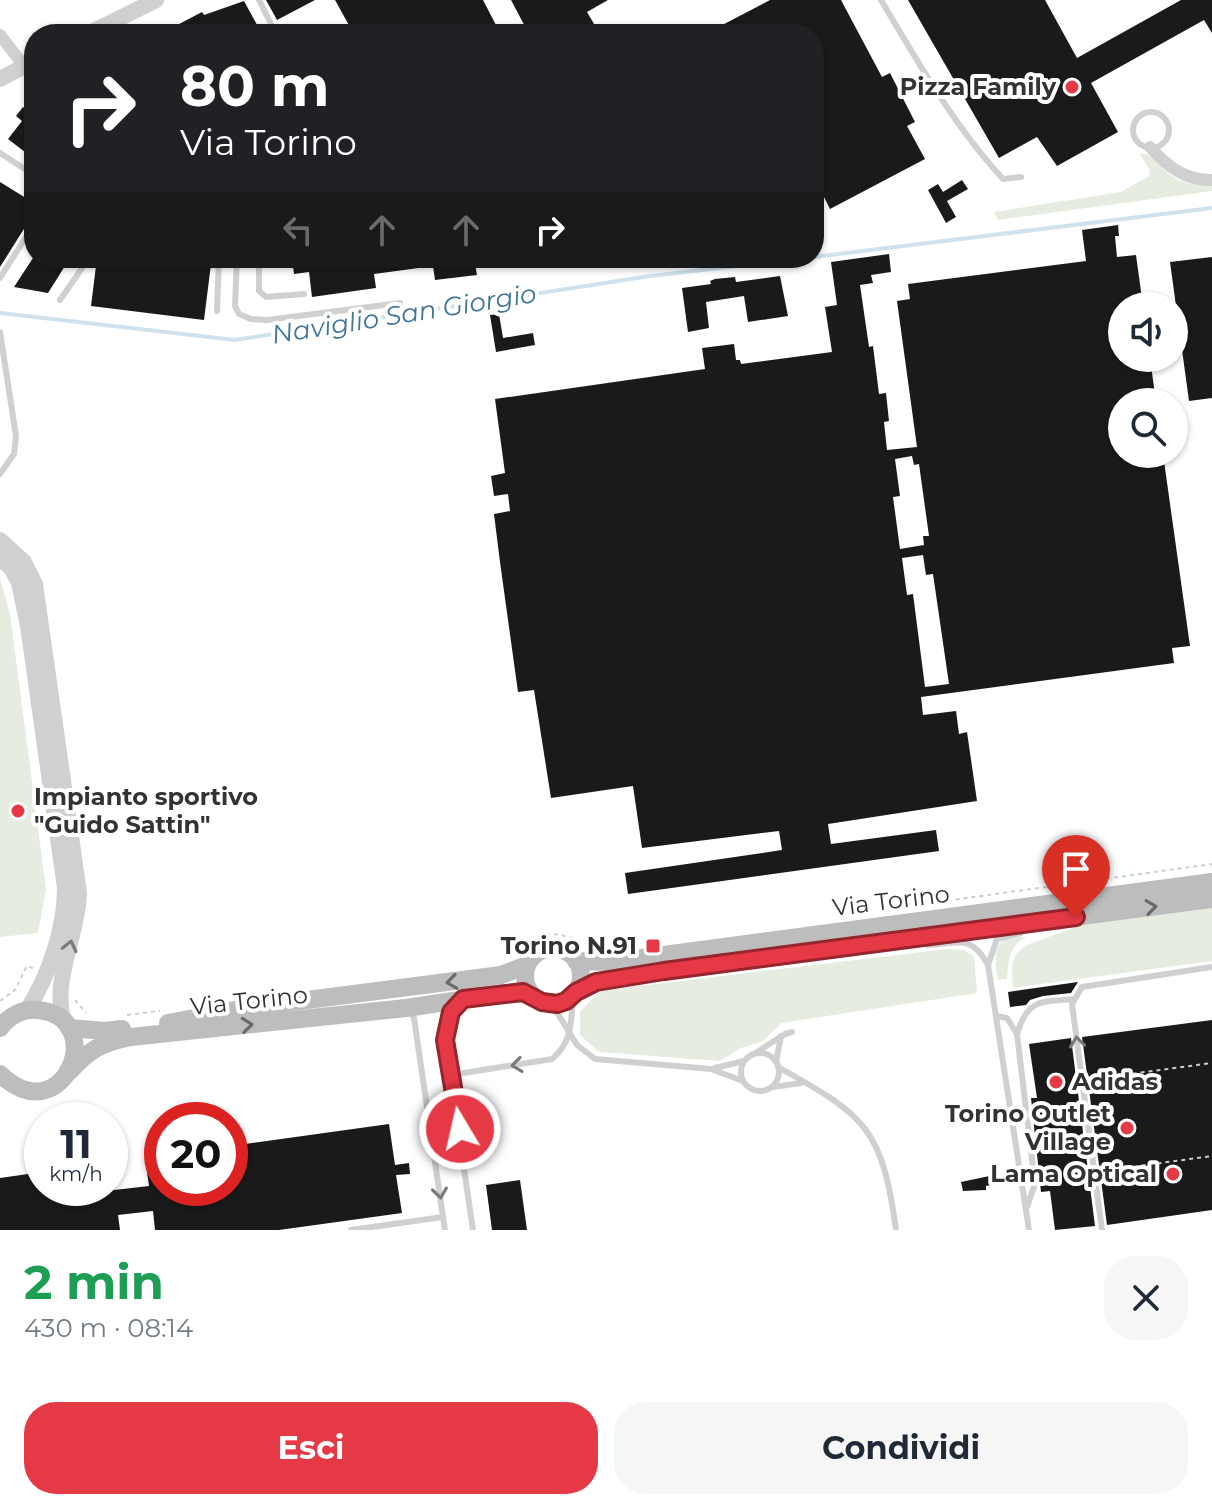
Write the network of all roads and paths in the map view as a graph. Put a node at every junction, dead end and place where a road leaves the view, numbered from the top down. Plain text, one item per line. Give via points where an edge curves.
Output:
1 (156, 0) edge
2 (259, 0) edge
3 (881, 0) edge
4 (108, 24) edge
5 (271, 24) edge
6 (0, 35) edge
7 (24, 59) edge
8 (24, 67) edge
9 (0, 79) edge
10 (1155, 146) junction
11 (0, 153) edge
12 (24, 169) edge
13 (1021, 177) dead end
14 (1212, 180) edge
15 (24, 240) edge
16 (82, 268) edge
17 (219, 268) edge
18 (237, 268) edge
19 (259, 268) edge
20 (0, 278) edge
21 (304, 294) dead end
22 (60, 300) dead end
23 (400, 303) dead end
24 (217, 311) dead end
25 (0, 332) edge
26 (0, 474) edge
27 (0, 540) edge
28 (0, 558) edge
29 (1212, 882) edge
30 (1212, 899) edge
31 (1076, 917) junction
32 (901, 941) junction
33 (576, 961) junction
34 (527, 965) junction
35 (988, 965) junction
36 (1212, 967) edge
37 (575, 994) junction
38 (463, 999) junction
39 (1074, 999) junction
40 (540, 1001) junction
41 (406, 1008) junction
42 (27, 1010) junction
43 (996, 1016) junction
44 (67, 1026) junction
45 (0, 1028) edge
46 (792, 1032) dead end
47 (571, 1034) junction
48 (1017, 1034) junction
49 (781, 1036) junction
50 (756, 1053) junction
51 (744, 1061) junction
52 (1212, 1063) edge
53 (777, 1064) junction
54 (711, 1069) junction
55 (69, 1072) junction
56 (0, 1074) edge
57 (451, 1075) junction
58 (1093, 1079) dead end
59 (743, 1081) junction
60 (809, 1084) junction
61 (772, 1087) junction
62 (1212, 1156) edge
63 (1091, 1172) dead end
64 (1025, 1210) junction
65 (443, 1217) junction
66 (351, 1230) edge
67 (445, 1230) edge
68 (473, 1230) edge
69 (896, 1230) edge
70 (1029, 1230) edge
71 (1102, 1230) edge

1 - 4 street
2 - 5 lane
3 - 13 lane via 982,156 1003,179
6 - 7 street
8 - 9 street
10 - 10 lane via 1168,136 1168,124 1157,113 1147,112 1133,128 1136,140
10 - 14 street via 1172,170
11 - 12 lane
15 - 20 lane
16 - 22 lane
17 - 24 lane
18 - 23 lane via 235,306 251,319
19 - 21 lane via 259,291 266,297
25 - 26 lane via 16,436 14,454
44 -> 27 street via 60,993 79,893 35,584 24,562
28 - 42 street via 16,575 24,603 65,888 50,958
29 - 33 main road, Via Torino via 611,962
31 -> 30 main road, Via Torino
31 - 32 main road, Via Torino
31 - 35 lane via 1000,937
32 - 35 lane via 970,943
32 - 37 main road, Via Torino via 596,982
33 - 34 main road via 552,949 538,953
33 - 37 main road via 581,975
34 - 40 main road via 526,984
34 -> 44 main road, Via Torino via 501,975 257,1006 162,1024 105,1031
35 - 43 lane
36 - 39 lane via 1082,987
37 - 40 main road via 557,1004
37 - 47 lane
38 - 40 main road, Via Torino via 523,992
38 - 41 main road, Via Torino
38 - 57 lane via 445,1029
39 - 48 lane via 1037,1003 1025,1012
71 -> 39 lane
40 - 47 lane via 555,1009
55 -> 41 main road, Via Torino via 104,1043 131,1037
41 -> 65 lane via 414,1018
42 - 44 main road, Via Torino via 49,1012
42 - 45 main road
43 - 48 lane via 1007,1018
43 - 64 lane
44 - 55 main road via 75,1050
46 - 49 lane
47 - 54 lane via 595,1059
47 -> 57 lane via 552,1059
48 - 64 lane via 1035,1184
49 - 50 lane
49 - 53 lane
50 - 51 lane
50 - 53 lane via 770,1055
51 - 54 lane
51 - 59 lane
52 - 58 path
53 - 60 lane
53 - 61 lane via 778,1080
54 - 59 lane
55 - 56 main road, Via Torino via 61,1082 36,1092 10,1084
57 - 68 lane
59 - 61 lane via 755,1091
60 - 61 lane
60 - 69 lane via 848,1109 877,1146
62 - 63 path
64 - 70 lane
65 - 66 lane
65 - 67 lane

